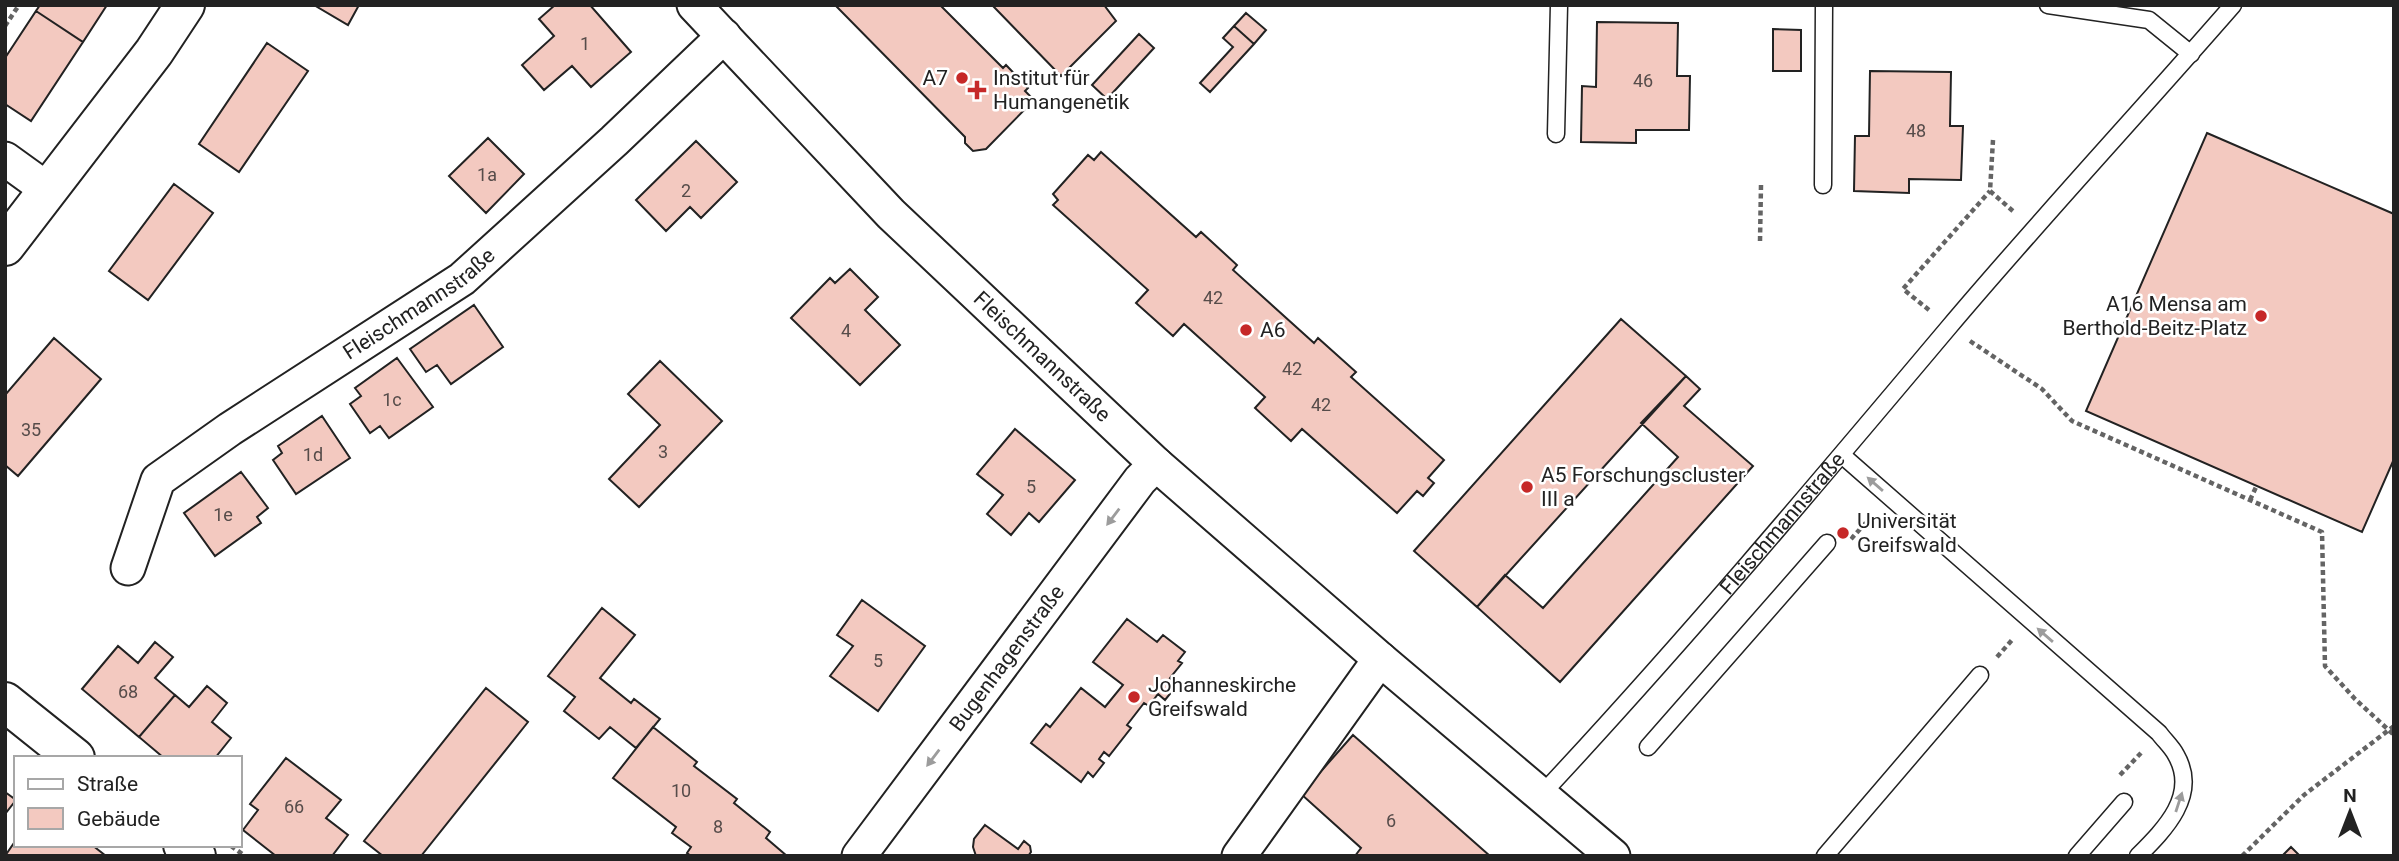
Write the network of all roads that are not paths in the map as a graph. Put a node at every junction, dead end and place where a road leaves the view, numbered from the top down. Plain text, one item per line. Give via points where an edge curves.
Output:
1 (185, 5) edge
2 (694, 5) edge
3 (1559, 5) edge
4 (1824, 5) edge
5 (2048, 5) edge
6 (2233, 5) edge
7 (724, 37) junction
8 (2190, 54) junction
9 (1556, 134) dead end
10 (5, 159) edge
11 (1823, 185) dead end
12 (48, 190) junction
13 (5, 246) edge
14 (1843, 456) junction
15 (1156, 464) junction
16 (1828, 543) dead end
17 (128, 568) dead end
18 (1380, 659) junction
19 (1980, 676) road end
20 (5, 702) edge
21 (1647, 747) dead end
22 (72, 756) edge
23 (1542, 794) junction
24 (2124, 802) dead end
25 (859, 856) edge
26 (1239, 856) edge
27 (1614, 856) edge
28 (1825, 856) edge
29 (2077, 856) edge
30 (2138, 856) edge

1 - 12 street
2 - 7 street, Fleischmannstraße
3 - 9 lane
4 - 11 lane
5 - 8 lane via 2149,20
6 - 8 lane
7 - 15 street, Fleischmannstraße via 891,214
7 - 17 street, Fleischmannstraße via 462,279 158,480
8 - 14 lane via 2034,229
10 - 12 street
12 - 13 street
14 - 23 lane, Fleischmannstraße
30 -> 14 lane, Fleischmannstraße via 2179,807 2184,780 2176,755 2159,733
15 - 18 street, Fleischmannstraße
15 -> 25 street, Bugenhagenstraße
16 - 21 lane
18 - 23 street, Fleischmannstraße
18 - 26 street
19 - 28 lane
20 - 22 street
23 - 27 street, Fleischmannstraße
24 - 29 lane

